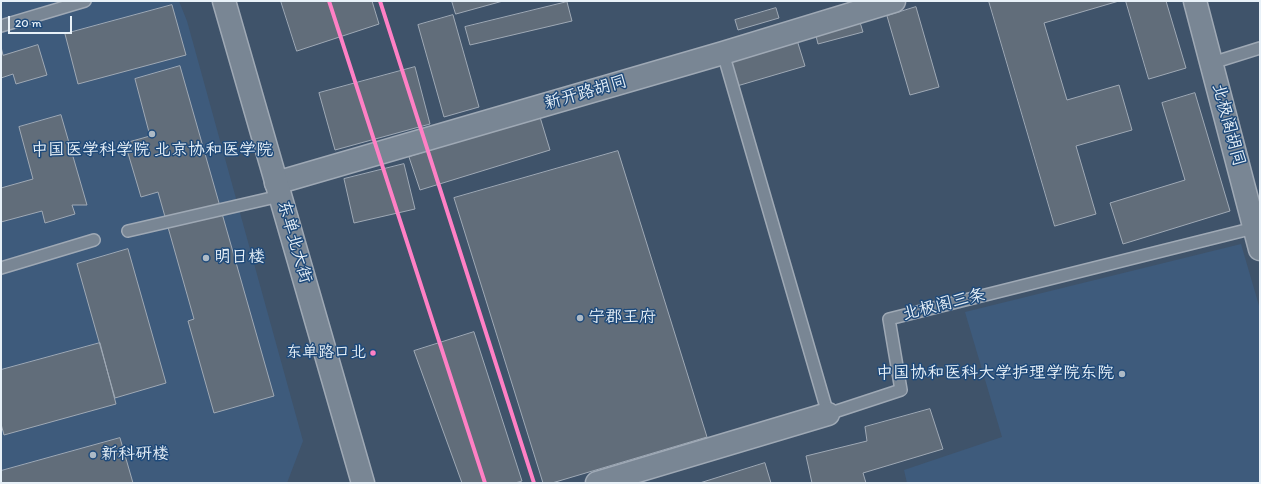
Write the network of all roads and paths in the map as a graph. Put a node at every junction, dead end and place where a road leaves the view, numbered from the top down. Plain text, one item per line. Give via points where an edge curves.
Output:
1 (85, 1) edge
2 (224, 1) edge
3 (894, 1) edge
4 (1195, 1) edge
5 (1, 26) edge
6 (1260, 48) edge
7 (723, 53) junction
8 (1212, 63) junction
9 (278, 189) junction
10 (1257, 227) edge
11 (128, 231) dead end
12 (94, 240) dead end
13 (1260, 249) edge
14 (1, 268) edge
15 (828, 414) junction
16 (363, 483) edge
17 (597, 483) edge

1 - 5 lane
2 - 9 street, 东单北大街
3 - 7 street, 新开路胡同
4 - 8 street, 北极阁胡同
6 - 8 lane
7 - 9 street, 新开路胡同
7 - 15 lane
8 - 10 street, 北极阁胡同
9 - 11 lane
9 - 16 street, 东单北大街
10 - 13 street, 北极阁胡同
10 - 15 lane, 北极阁三条 via 889,319 901,390
12 - 14 lane
15 - 17 street, 北极阁三条

